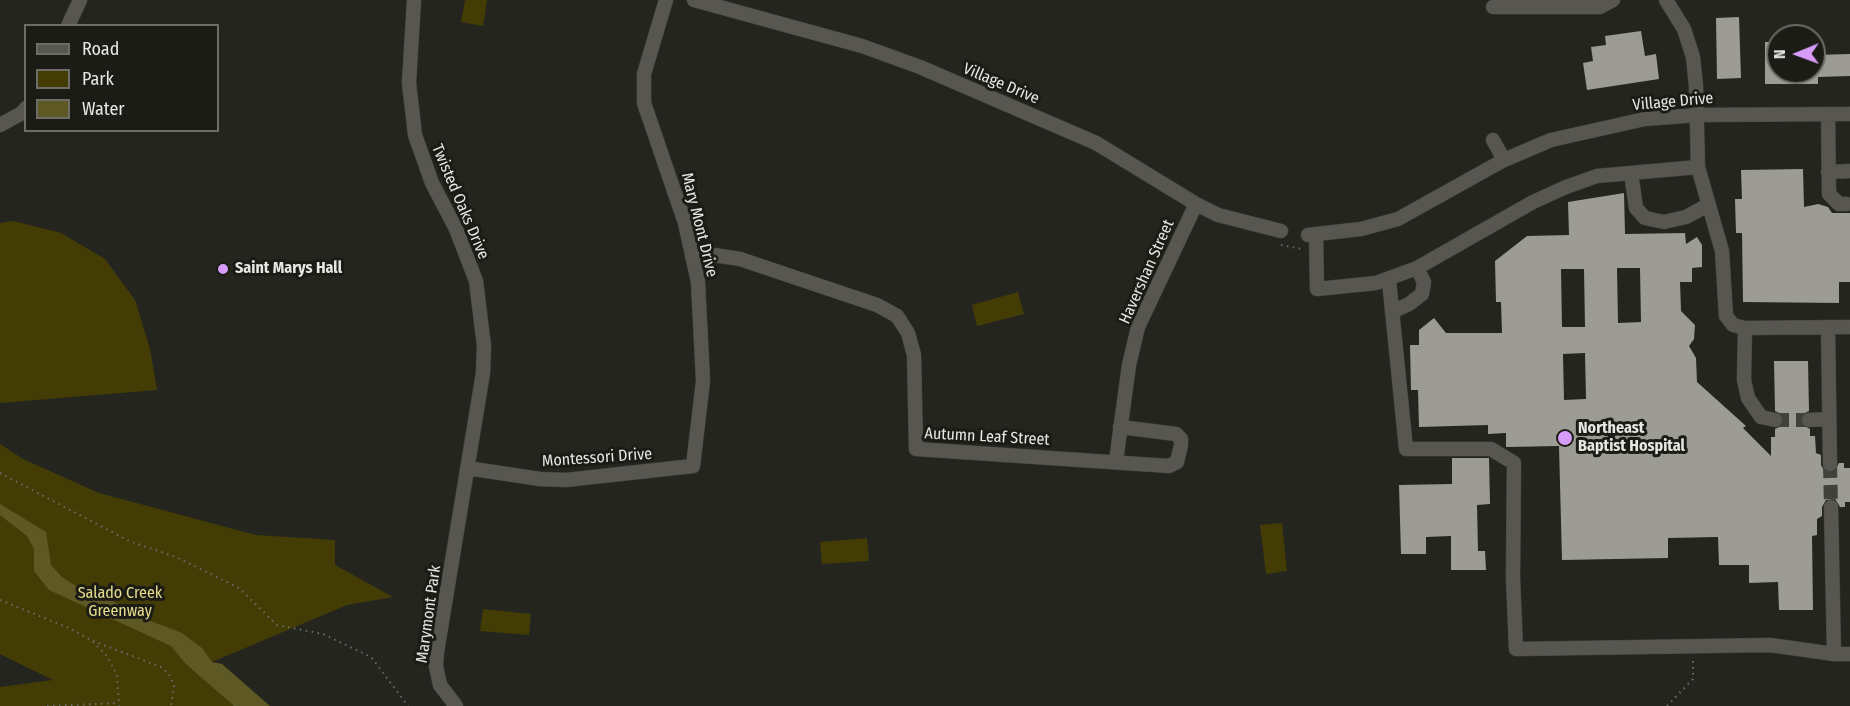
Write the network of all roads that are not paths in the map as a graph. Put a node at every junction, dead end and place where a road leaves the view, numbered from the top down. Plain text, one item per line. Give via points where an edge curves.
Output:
1 (80, 0) edge
2 (414, 0) edge
3 (666, 0) edge
4 (694, 0) edge
5 (1613, 0) edge
6 (1666, 0) edge
7 (1493, 7) dead end
8 (69, 24) edge
9 (24, 110) edge
10 (1828, 114) junction
11 (1850, 114) edge
12 (1696, 115) junction
13 (0, 125) edge
14 (1493, 140) dead end
15 (1504, 160) junction
16 (1698, 167) junction
17 (1850, 171) edge
18 (1828, 172) junction
19 (1631, 173) junction
20 (1196, 204) junction
21 (1847, 204) dead end
22 (1708, 205) junction
23 (1281, 231) road end
24 (692, 257) junction
25 (1417, 268) junction
26 (1389, 280) junction
27 (1392, 312) junction
28 (1828, 327) junction
29 (1850, 327) edge
30 (1745, 328) junction
31 (1829, 419) junction
32 (1775, 420) tunnel mouth
33 (1809, 420) tunnel mouth
34 (1120, 428) junction
35 (1116, 461) junction
36 (1830, 464) tunnel mouth
37 (693, 466) joint
38 (467, 468) junction
39 (1831, 507) tunnel mouth
40 (453, 557) joint
41 (1834, 654) junction
42 (1850, 654) edge
43 (456, 706) edge

1 - 8 street
2 - 38 street, Twisted Oaks Drive via 409,83 415,135 476,281 481,308 483,373
3 - 24 street, Mary Mont Drive via 644,74 644,103 682,213
4 - 20 street, Village Drive via 862,46 920,67 1096,143
5 - 7 street via 1600,7
6 - 12 street via 1684,29 1693,57
9 - 13 street
10 - 11 street, Village Drive
10 - 12 street, Village Drive
10 - 18 street
12 - 15 street, Village Drive via 1645,119 1575,134
12 - 16 street
14 - 15 street
15 - 26 street, Village Drive via 1398,219 1361,230 1312,235 1317,289
16 - 19 street
16 - 22 street
17 - 18 street
18 - 21 street via 1829,194 1839,204
19 - 22 street via 1636,208 1645,218 1664,222 1686,217
19 - 25 street via 1597,176 1566,187
20 - 23 street, Village Drive via 1243,223
20 - 34 street, Havershan Street via 1138,327
22 - 30 street via 1722,251 1726,316 1733,325
24 - 35 street, Autumn Leaf Street via 740,259 877,305 897,316 909,333 914,355 916,449
24 - 37 street, Mary Mont Drive via 702,327 703,381
25 - 26 street
25 - 27 street via 1424,282 1422,294
26 - 27 street
27 - 41 street via 1406,449 1491,448 1514,463 1516,649 1770,645
28 - 29 street
28 - 30 street
28 - 31 street
30 - 32 street via 1744,380 1748,398 1761,417
31 - 33 street
31 - 36 street
34 - 35 street, Havershan Street
34 - 35 street, Autumn Leaf Street via 1176,434 1181,445 1177,462 1169,466
37 - 38 street, Montessori Drive via 566,480
38 - 40 street, Twisted Oaks Drive
39 - 41 street
40 - 43 street, Marymont Park via 436,666 440,685
41 - 42 street

